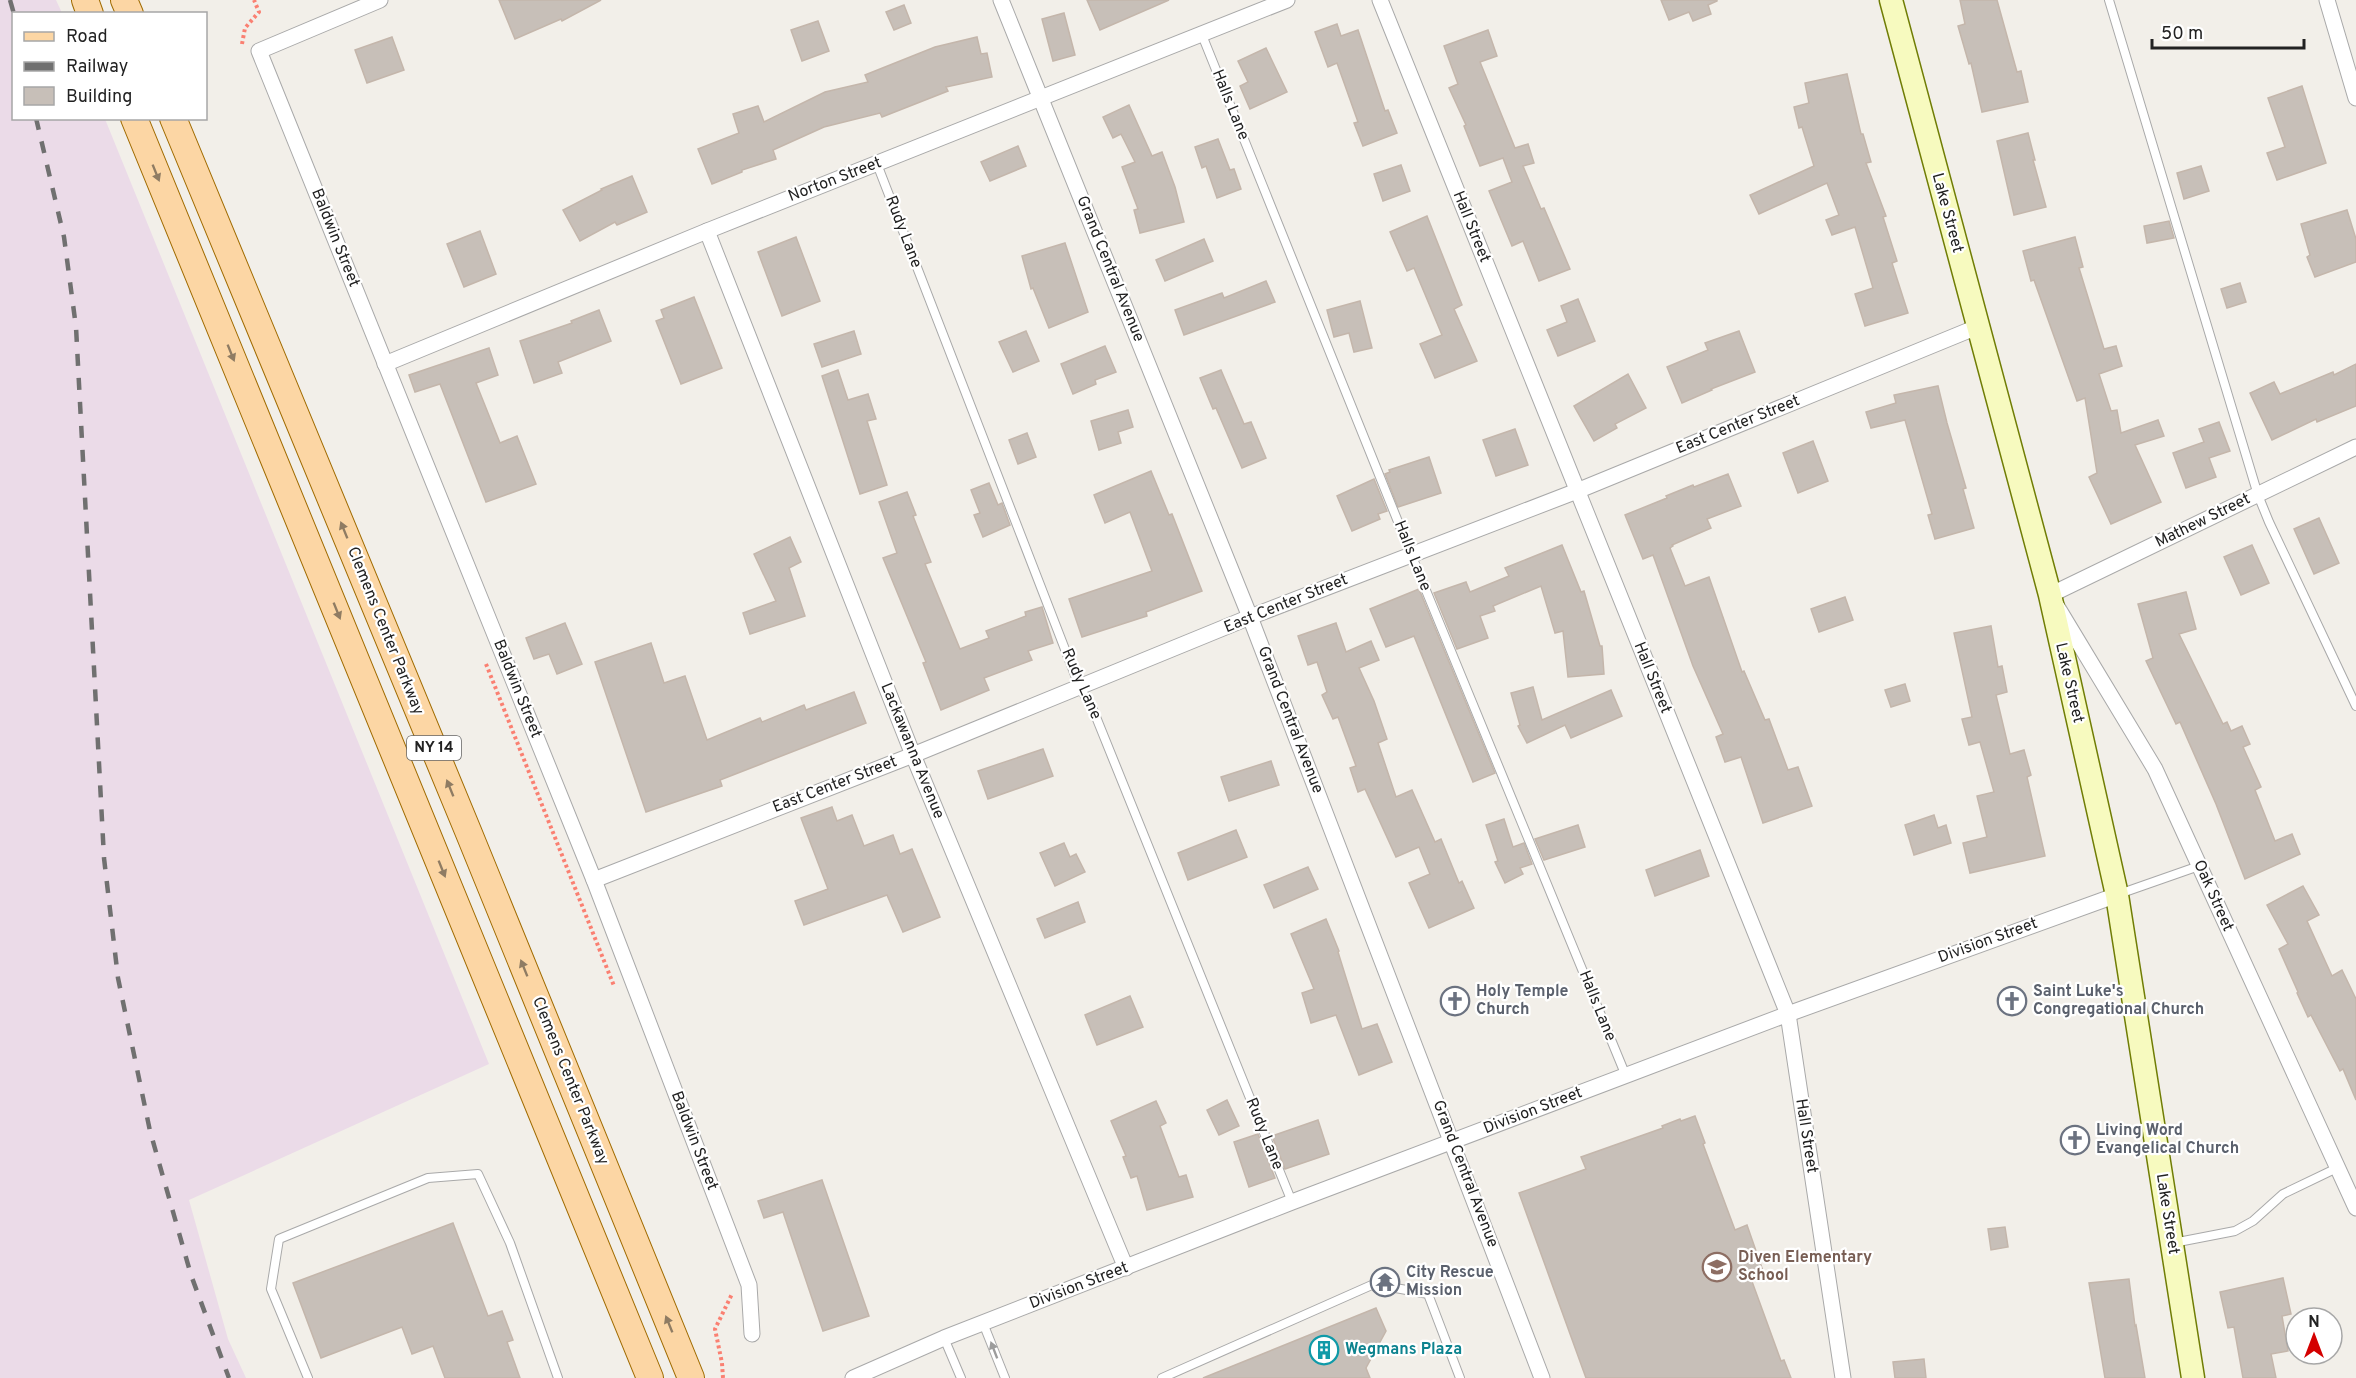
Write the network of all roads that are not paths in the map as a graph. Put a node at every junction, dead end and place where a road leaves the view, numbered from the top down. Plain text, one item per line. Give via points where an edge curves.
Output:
1 (380, 0) edge
2 (1001, 0) edge
3 (1287, 0) edge
4 (1380, 0) edge
5 (1891, 0) edge
6 (2109, 0) edge
7 (2326, 0) edge
8 (1202, 35) junction
9 (1041, 97) junction
10 (2356, 98) edge
11 (135, 120) edge
12 (174, 120) edge
13 (877, 164) junction
14 (707, 231) junction
15 (1977, 327) junction
16 (385, 364) junction
17 (2356, 447) edge
18 (1577, 491) junction
19 (2258, 495) junction
20 (1411, 554) junction
21 (2050, 595) junction
22 (1250, 617) junction
23 (1080, 688) junction
24 (2356, 706) edge
25 (913, 755) junction
26 (2199, 866) junction
27 (594, 880) junction
28 (2117, 895) junction
29 (1788, 1014) junction
30 (1626, 1076) junction
31 (1453, 1142) junction
32 (2337, 1168) junction
33 (1292, 1202) junction
34 (2356, 1208) edge
35 (2172, 1243) junction
36 (1126, 1268) junction
37 (984, 1323) junction
38 (752, 1334) dead end
39 (944, 1338) junction
40 (308, 1378) edge
41 (558, 1378) edge
42 (650, 1378) edge
43 (691, 1378) edge
44 (853, 1378) edge
45 (961, 1378) edge
46 (1005, 1378) edge
47 (1162, 1378) edge
48 (1460, 1378) edge
49 (1542, 1378) edge
50 (1843, 1378) edge
51 (2193, 1378) edge

1 - 16 street, Baldwin Street via 259,51
2 - 9 street, Grand Central Avenue
3 - 8 street, Norton Street
4 - 18 street, Hall Street
5 - 15 main road, Lake Street
6 - 19 lane
7 - 10 street
8 - 9 street, Norton Street
8 - 20 lane, Halls Lane
9 - 13 street, Norton Street
9 - 22 street, Grand Central Avenue
11 -> 42 main road, NY 14
43 -> 12 main road, Clemens Center Parkway / NY 14
13 - 14 street, Norton Street
13 - 23 lane, Rudy Lane
14 - 16 street, Norton Street
14 - 25 street, Lackawanna Avenue
15 - 18 street, East Center Street
15 - 21 main road, Lake Street
16 - 27 street, Baldwin Street
17 - 19 street, Mathew Street
18 - 20 street, East Center Street
18 - 29 street, Hall Street
19 - 21 street, Mathew Street
19 - 24 lane
20 - 22 street, East Center Street
20 - 30 lane, Halls Lane
21 - 26 street, Oak Street via 2155,769
21 - 28 main road, Lake Street
22 - 23 street, East Center Street
22 - 31 street, Grand Central Avenue
23 - 25 street, East Center Street
23 - 33 lane, Rudy Lane via 1092,707
25 - 27 street, East Center Street
25 - 36 street, Lackawanna Avenue
26 - 28 lane
26 - 32 street, Oak Street
27 - 38 street, Baldwin Street via 749,1285
28 - 29 street, Division Street
28 - 35 main road, Lake Street
29 - 30 street, Division Street
29 - 50 street, Hall Street
30 - 31 street, Division Street
31 - 33 street, Division Street
31 - 49 street, Grand Central Avenue
32 - 34 street, Oak Street
32 - 35 lane via 2283,1194 2253,1221 2235,1231
33 - 36 street, Division Street
35 - 51 main road, Lake Street
36 - 37 street, Division Street
37 - 39 street, Division Street
46 -> 37 lane
39 - 44 street, Division Street
39 - 45 lane
40 - 41 lane via 271,1289 279,1239 428,1178 478,1174 510,1243
47 - 48 lane via 1374,1284 1428,1294

